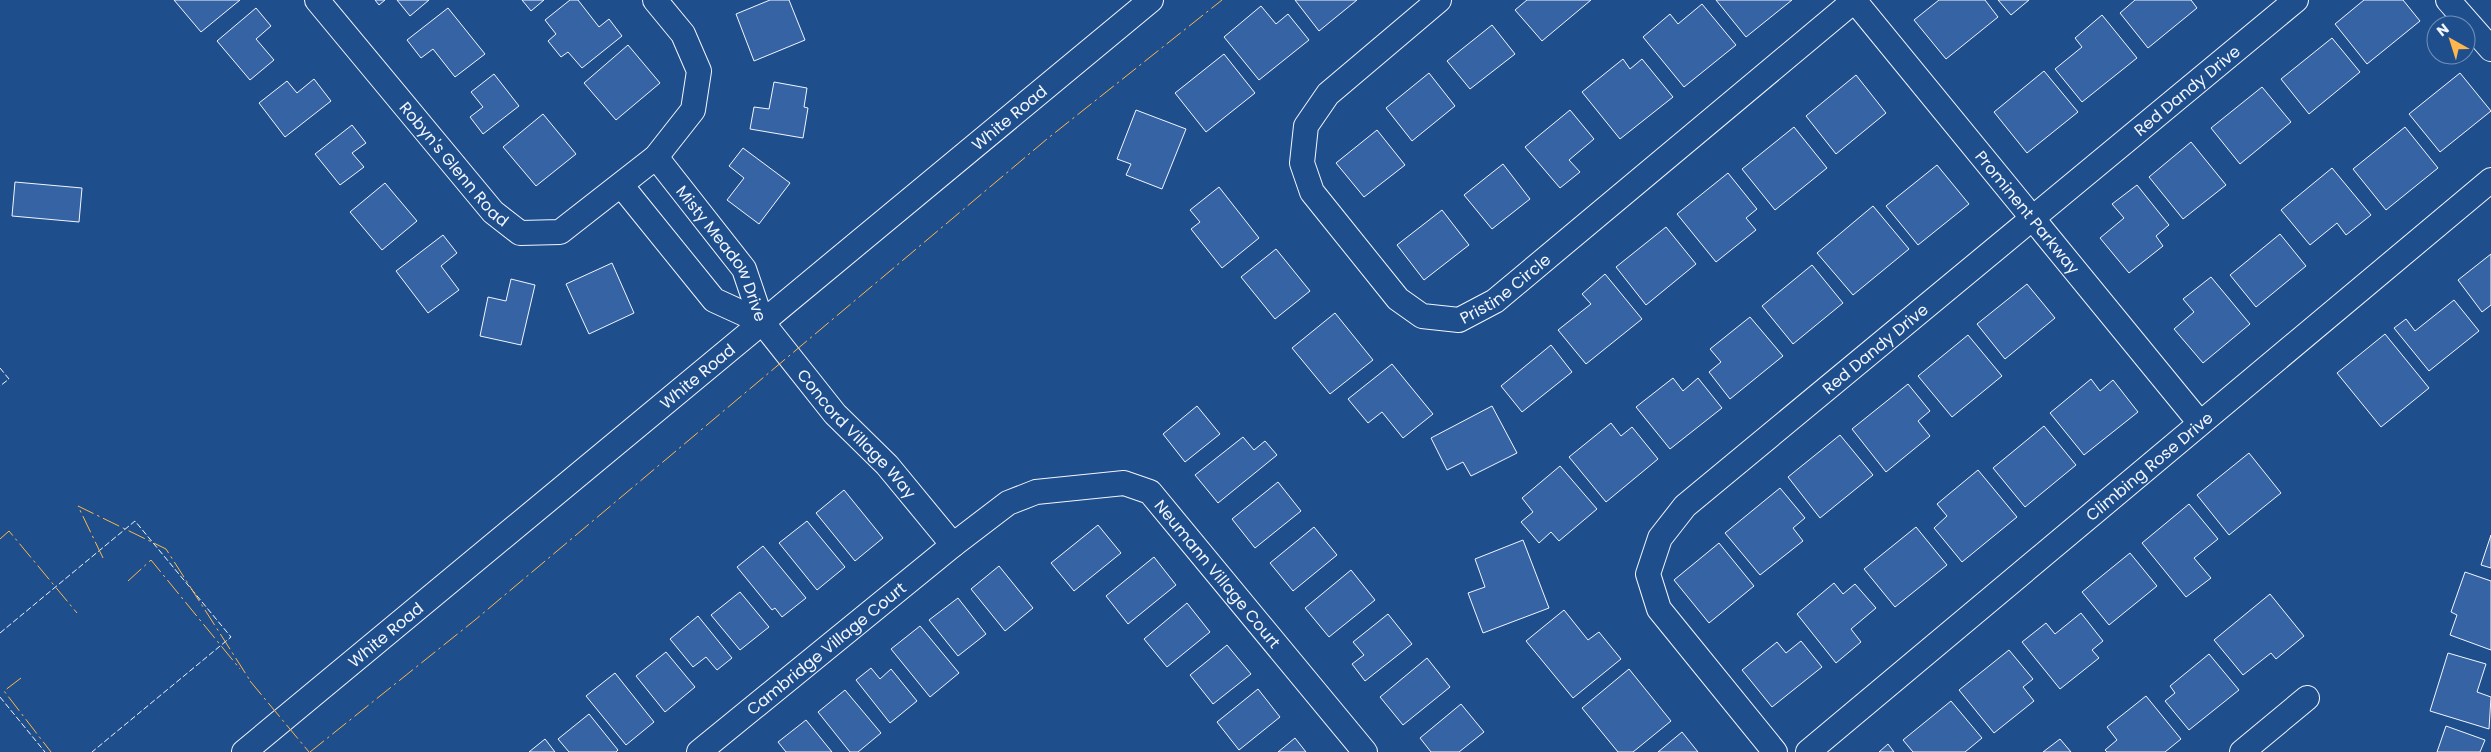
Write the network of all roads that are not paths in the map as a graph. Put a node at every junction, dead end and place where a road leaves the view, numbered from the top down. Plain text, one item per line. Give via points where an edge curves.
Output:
1 (317, 0) edge
2 (656, 0) edge
3 (1151, 0) edge
4 (1439, 0) edge
5 (1854, 0) edge
6 (2296, 0) edge
7 (2448, 0) edge
8 (2491, 49) edge
9 (656, 157) junction
10 (2491, 180) edge
11 (621, 185) junction
12 (2034, 218) junction
13 (762, 322) junction
14 (2200, 424) junction
15 (953, 545) junction
16 (2307, 698) dead end
17 (244, 752) edge
18 (699, 752) edge
19 (1365, 752) edge
20 (1775, 752) edge
21 (1808, 752) edge
22 (2242, 752) edge

1 - 11 street, Robyn's Glenn Road via 493,212 520,233 560,232
2 - 9 street via 683,34 699,72 693,110
3 - 13 street, White Road
4 - 5 street, Pristine Circle via 1328,94 1306,126 1302,163 1312,192 1398,299 1422,316 1459,320 1495,301
5 - 12 street, Prominent Parkway
6 - 12 street, Red Dandy Drive
7 - 8 street
9 - 11 street
9 - 13 street, Misty Meadow Drive via 744,269
10 - 14 street, Climbing Rose Drive
11 - 13 street, Misty Meadow Drive via 714,300
12 - 14 street, Prominent Parkway
12 - 20 street, Red Dandy Drive via 1685,506 1660,538 1648,574 1659,609
13 - 15 street, Concord Village Way via 835,414 887,465
13 - 17 street, White Road
14 - 21 street, Climbing Rose Drive
15 - 18 street, Cambridge Village Court
15 - 19 street, Neumann Village Court via 1008,503 1036,492 1124,484 1150,492
16 - 22 street

